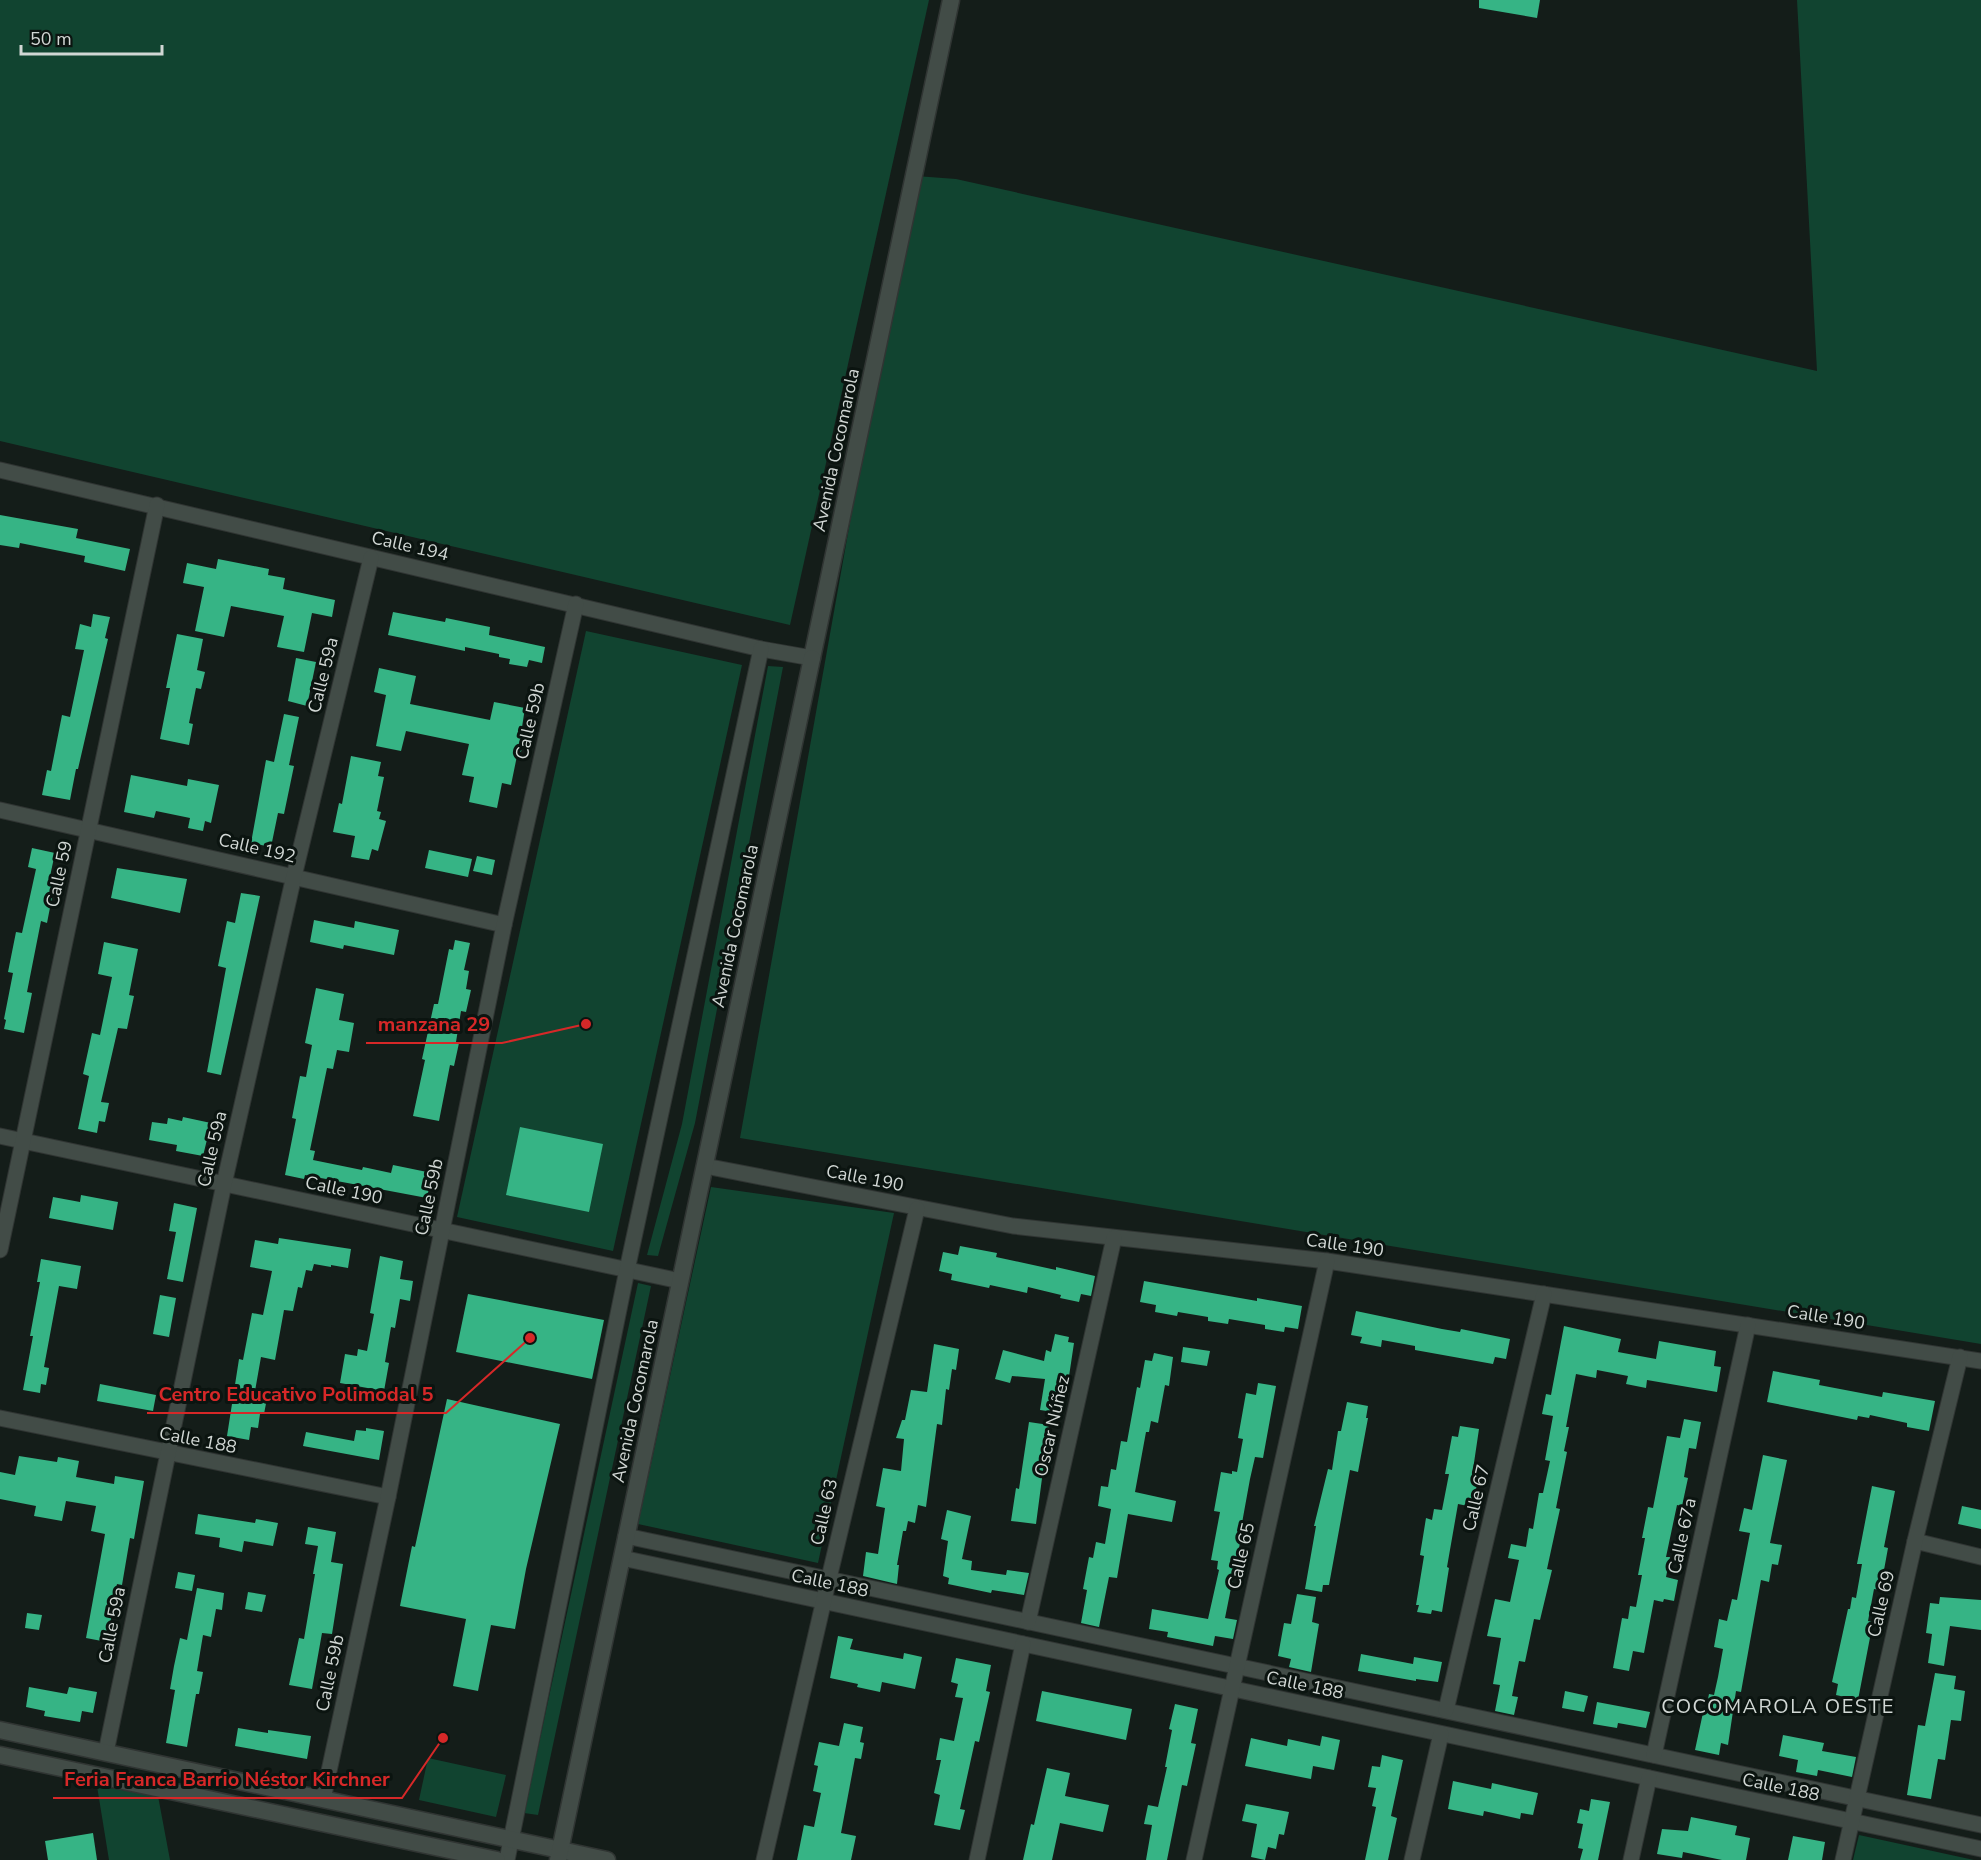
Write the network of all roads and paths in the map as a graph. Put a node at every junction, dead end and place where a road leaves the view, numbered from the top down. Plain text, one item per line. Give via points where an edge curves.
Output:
1 (951, 0) edge
2 (0, 470) edge
3 (157, 506) junction
4 (371, 558) junction
5 (576, 604) junction
6 (761, 649) junction
7 (812, 658) junction
8 (0, 810) edge
9 (88, 830) junction
10 (294, 876) junction
11 (504, 925) junction
12 (0, 1136) edge
13 (23, 1141) junction
14 (705, 1166) junction
15 (224, 1184) junction
16 (917, 1209) junction
17 (442, 1231) junction
18 (1114, 1238) junction
19 (0, 1250) edge
20 (1327, 1261) junction
21 (627, 1270) junction
22 (680, 1281) junction
23 (1544, 1294) junction
24 (1748, 1325) junction
25 (1960, 1357) junction
26 (1981, 1361) edge
27 (0, 1418) edge
28 (167, 1453) junction
29 (388, 1497) junction
30 (626, 1536) junction
31 (1915, 1541) junction
32 (1981, 1557) edge
33 (622, 1558) junction
34 (829, 1578) junction
35 (824, 1601) junction
36 (1028, 1622) junction
37 (1023, 1644) junction
38 (1237, 1665) junction
39 (1232, 1689) junction
40 (1446, 1710) junction
41 (0, 1730) edge
42 (1441, 1734) junction
43 (106, 1752) junction
44 (0, 1755) edge
45 (1654, 1755) junction
46 (1649, 1778) junction
47 (323, 1798) junction
48 (1856, 1798) junction
49 (1851, 1822) junction
50 (1981, 1825) edge
51 (512, 1838) junction
52 (1981, 1849) edge
53 (559, 1854) edge
54 (497, 1860) edge
55 (507, 1860) edge
56 (608, 1860) edge
57 (765, 1860) edge
58 (977, 1860) edge
59 (1194, 1860) edge
60 (1412, 1860) edge
61 (1631, 1860) edge
62 (1843, 1860) edge

1 - 7 main road, Avenida Cocomarola
2 - 3 street, Calle 194
3 - 4 street, Calle 194
3 - 9 street, Calle 59
4 - 5 street, Calle 194
4 - 10 street, Calle 59a
5 - 6 street, Calle 194
5 - 11 street, Calle 59b
6 - 7 street, Calle 194
6 - 21 street
7 - 14 main road, Avenida Cocomarola
8 - 9 street, Calle 192
9 - 10 street, Calle 192
9 - 13 street, Calle 59
10 - 11 street, Calle 192
10 - 15 street, Calle 59a
11 - 17 street, Calle 59b
12 - 13 street, Calle 190
13 - 15 street, Calle 190
13 - 19 street, Calle 59
14 - 16 street, Calle 190
14 - 22 main road, Avenida Cocomarola
15 - 17 street, Calle 190
15 - 28 street, Calle 59a
16 - 18 street, Calle 190
16 - 34 street, Calle 63
17 - 21 street, Calle 190
17 - 29 street, Calle 59b
18 - 20 street, Calle 190
18 - 36 street, Oscar Núñez
20 - 23 street, Calle 190
20 - 38 street, Calle 65
21 - 22 street, Calle 190
21 - 51 street
22 - 30 main road, Avenida Cocomarola
23 - 24 street, Calle 190
23 - 40 street, Calle 67
24 - 25 street, Calle 190
24 - 45 street, Calle 67a
25 - 26 street, Calle 190
25 - 31 street, Calle 69
27 - 28 street, Calle 188
28 - 29 street, Calle 188
28 - 43 street, Calle 59a
29 - 47 street, Calle 59b
30 - 33 main road, Avenida Cocomarola
30 - 34 street, Calle 188
31 - 32 street
31 - 48 street, Calle 69
33 - 35 street, Calle 188
33 - 53 main road, Avenida Cocomarola
34 - 35 street, Calle 63
34 - 36 street, Calle 188
35 - 37 street, Calle 188
35 - 57 street, Calle 63
36 - 38 street, Calle 188
37 - 39 street, Calle 188
37 - 58 street
38 - 39 street, Calle 65
38 - 40 street, Calle 188
39 - 42 street, Calle 188
39 - 59 street, Calle 65
40 - 45 street, Calle 188
41 - 43 main road
42 - 46 street, Calle 188
42 - 60 street
43 - 47 main road
44 - 54 main road
45 - 48 street, Calle 188
46 - 49 street, Calle 188
46 - 61 street
47 - 51 main road
48 - 49 street, Calle 69
48 - 50 street, Calle 188
49 - 52 street, Calle 188
49 - 62 street, Calle 69
51 - 53 main road
51 - 55 street
53 - 56 main road

